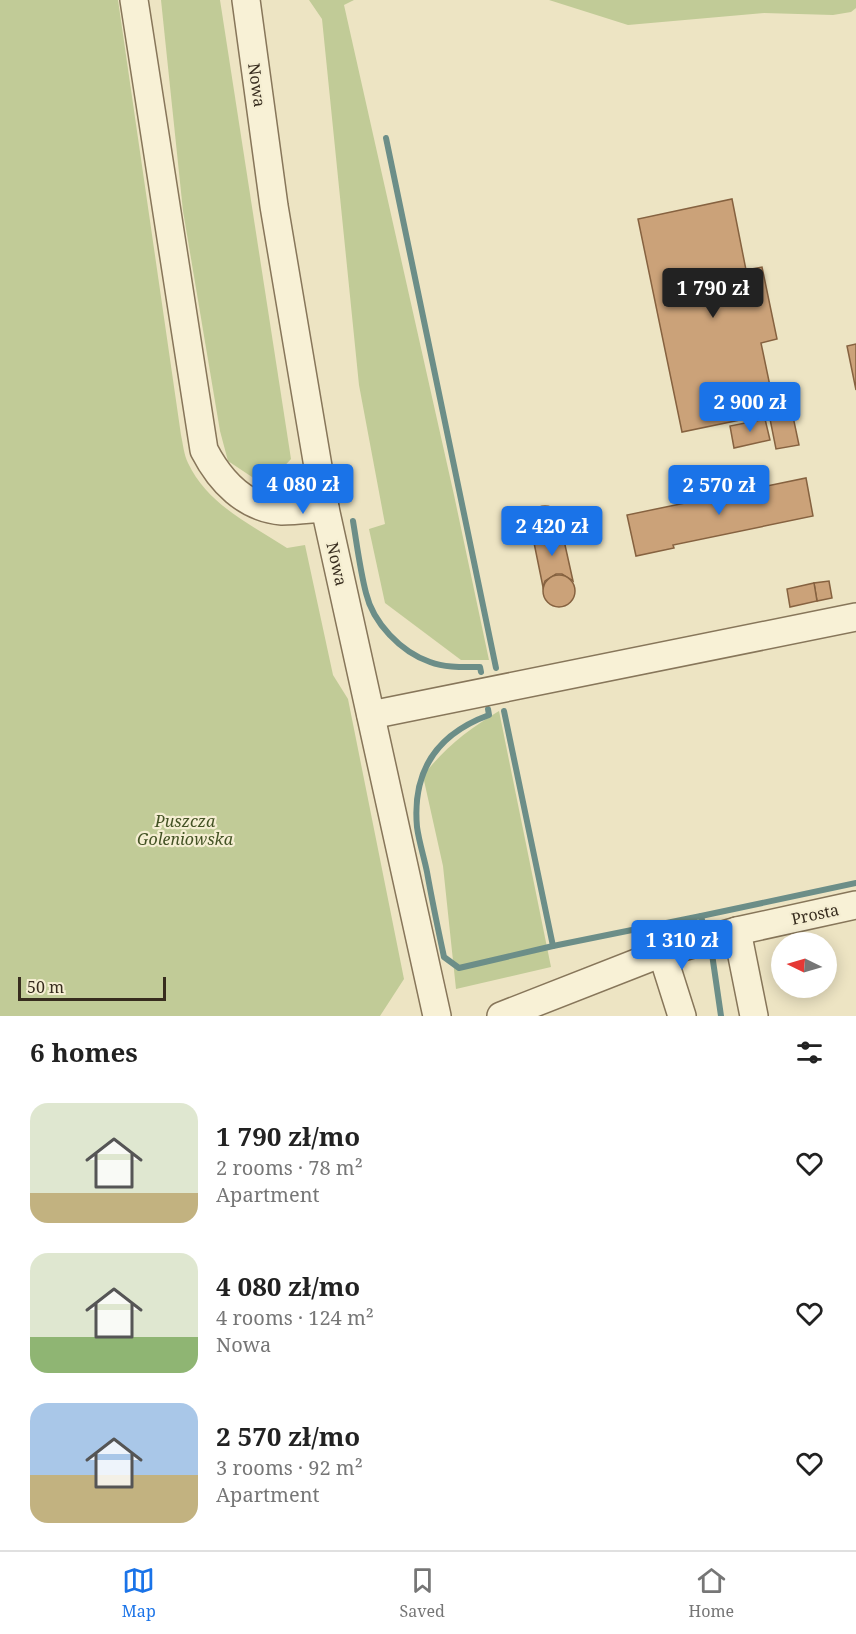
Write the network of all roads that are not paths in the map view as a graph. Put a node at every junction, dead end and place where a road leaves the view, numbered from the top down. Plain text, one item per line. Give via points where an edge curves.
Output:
1 (134, 0) edge
2 (246, 0) edge
3 (325, 508) junction
4 (856, 617) edge
5 (371, 715) junction
6 (856, 905) edge
7 (737, 931) junction
8 (662, 953) junction
9 (437, 1016) edge
10 (501, 1016) edge
11 (682, 1016) edge
12 (754, 1016) edge

1 - 3 street via 204,450 225,482 254,503 283,511
2 - 3 street, Nowa via 274,206
3 - 5 street, Nowa
4 - 5 street
5 - 9 street, Nowa
6 - 7 street, Prosta
7 - 8 street, Prosta
7 - 12 street
8 - 10 street, Prosta
8 - 11 street

